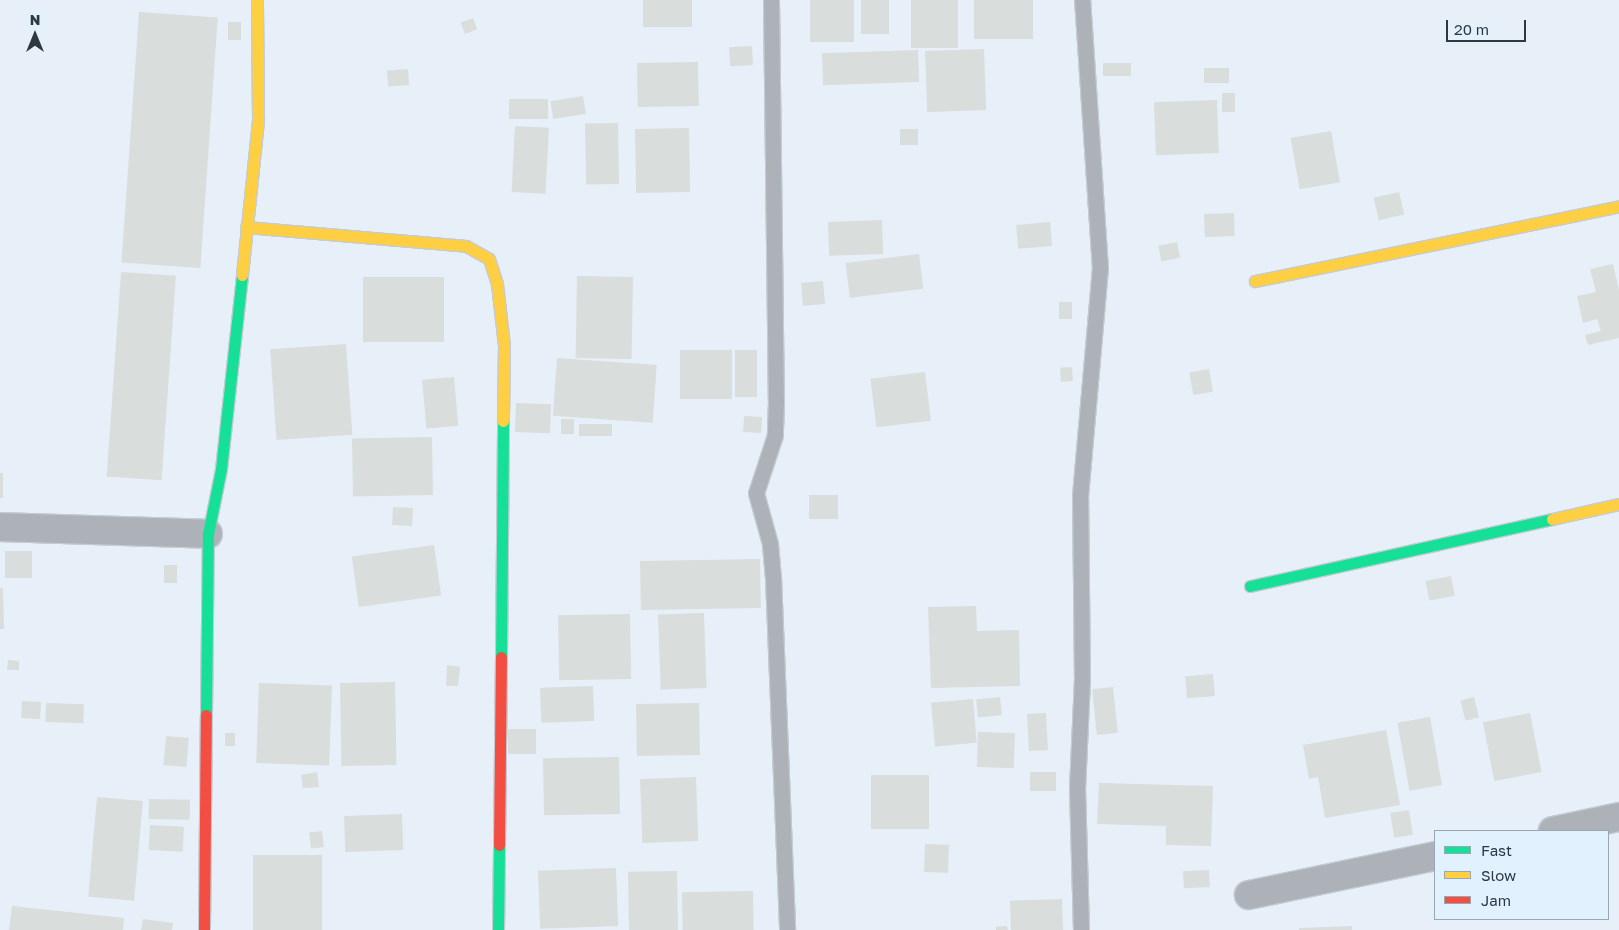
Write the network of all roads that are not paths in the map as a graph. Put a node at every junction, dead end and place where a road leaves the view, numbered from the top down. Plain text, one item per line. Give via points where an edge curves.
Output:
1 (256, 0) edge
2 (771, 0) edge
3 (1082, 0) edge
4 (1619, 206) edge
5 (246, 227) junction
6 (1255, 281) dead end
7 (1619, 504) edge
8 (0, 527) edge
9 (208, 534) junction
10 (1250, 586) dead end
11 (1619, 817) edge
12 (1558, 830) edge
13 (1434, 856) edge
14 (1249, 895) dead end
15 (204, 930) edge
16 (498, 930) edge
17 (787, 930) edge
18 (1081, 930) edge

1 - 5 street via 258,119
2 - 17 lane via 776,409 775,435 756,493 770,544 773,577
3 - 18 lane via 1100,270 1080,496 1082,680 1077,789
4 - 6 street
5 - 9 street via 221,469
5 - 16 street via 466,246 488,259 496,284 504,345
7 - 10 street
8 - 9 street
9 - 15 street
11 - 12 street
13 - 14 street

